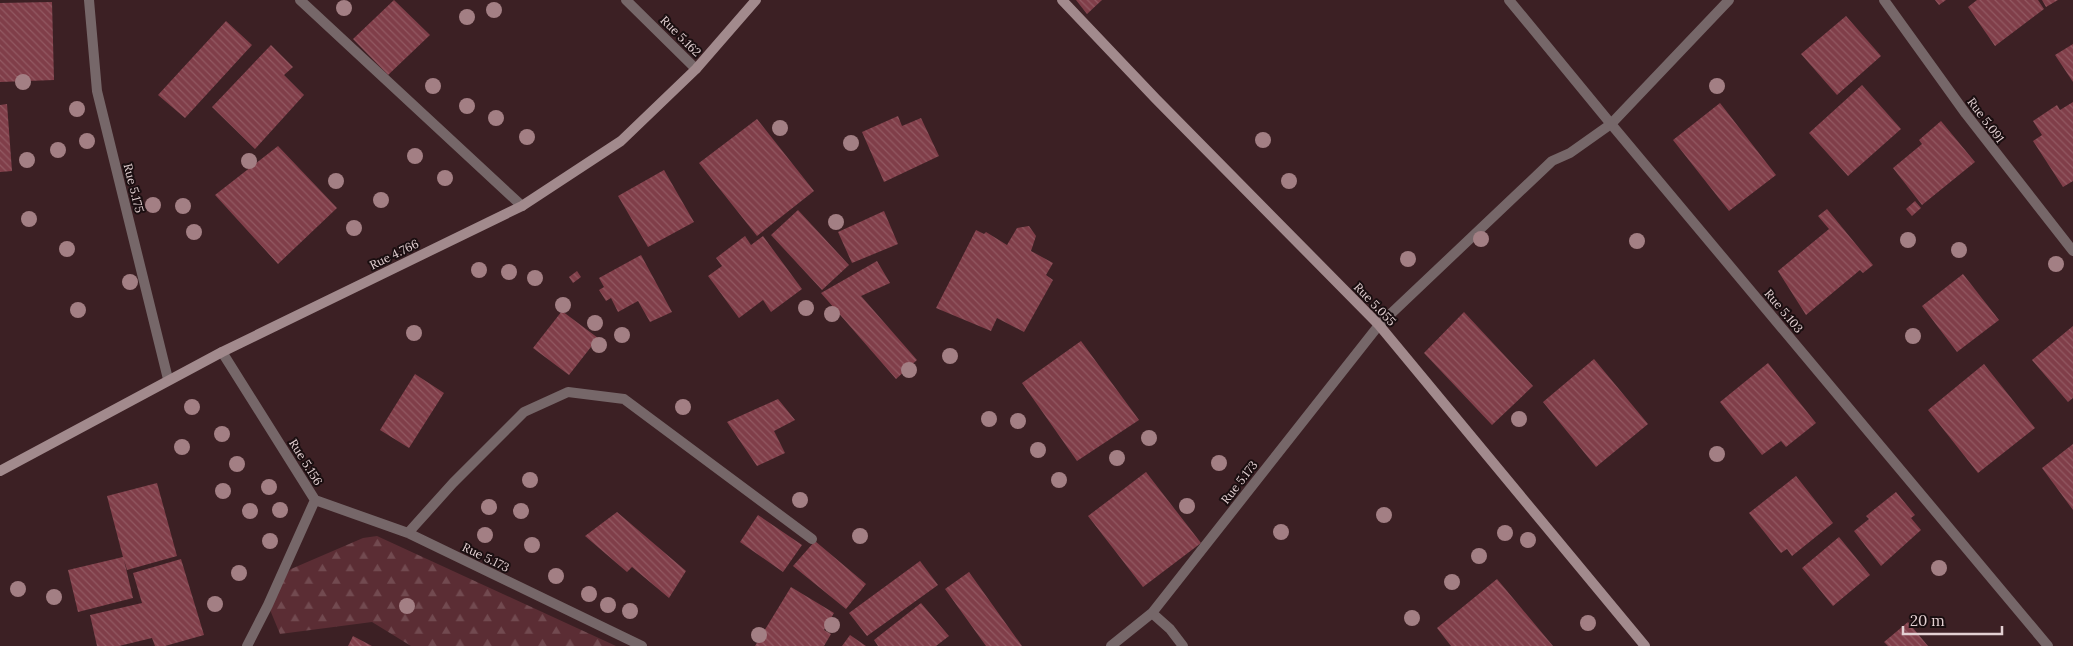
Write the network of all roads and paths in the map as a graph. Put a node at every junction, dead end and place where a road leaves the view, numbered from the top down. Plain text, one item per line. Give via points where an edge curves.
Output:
1 (88, 0) edge
2 (300, 0) edge
3 (626, 0) edge
4 (756, 0) edge
5 (1062, 0) edge
6 (1509, 0) edge
7 (1729, 0) edge
8 (1884, 0) edge
9 (696, 69) junction
10 (1611, 124) junction
11 (522, 206) junction
12 (2073, 251) edge
13 (1379, 325) junction
14 (222, 352) junction
15 (168, 379) junction
16 (0, 471) edge
17 (315, 500) junction
18 (408, 533) junction
19 (812, 540) dead end
20 (1152, 613) junction
21 (247, 646) edge
22 (642, 646) edge
23 (1111, 646) edge
24 (1184, 646) edge
25 (1645, 646) edge
26 (2048, 646) edge

1 - 15 street, Rue 5.175 via 97,91
2 - 11 street
3 - 9 street, Rue 5.162
4 - 9 street, Rue 4.766
5 - 13 street, Rue 5.055
6 - 10 street, Rue 5.103
7 - 10 street
8 - 12 street, Rue 5.091 via 1966,114
9 - 11 street, Rue 4.766 via 620,142
10 - 13 street, Rue 5.173 via 1570,153 1552,161
10 - 26 street, Rue 5.103
11 - 14 street, Rue 4.766
13 - 20 street, Rue 5.173
13 - 25 street, Rue 5.055
14 - 15 street, Rue 4.766
14 - 17 street, Rue 5.156
15 - 16 street, Rue 4.766
17 - 18 street, Rue 5.173
17 - 21 street, Rue 5.156
18 - 19 street via 524,412 568,392 624,399
18 - 22 street, Rue 5.173
20 - 23 street, Rue 5.173
20 - 24 street

